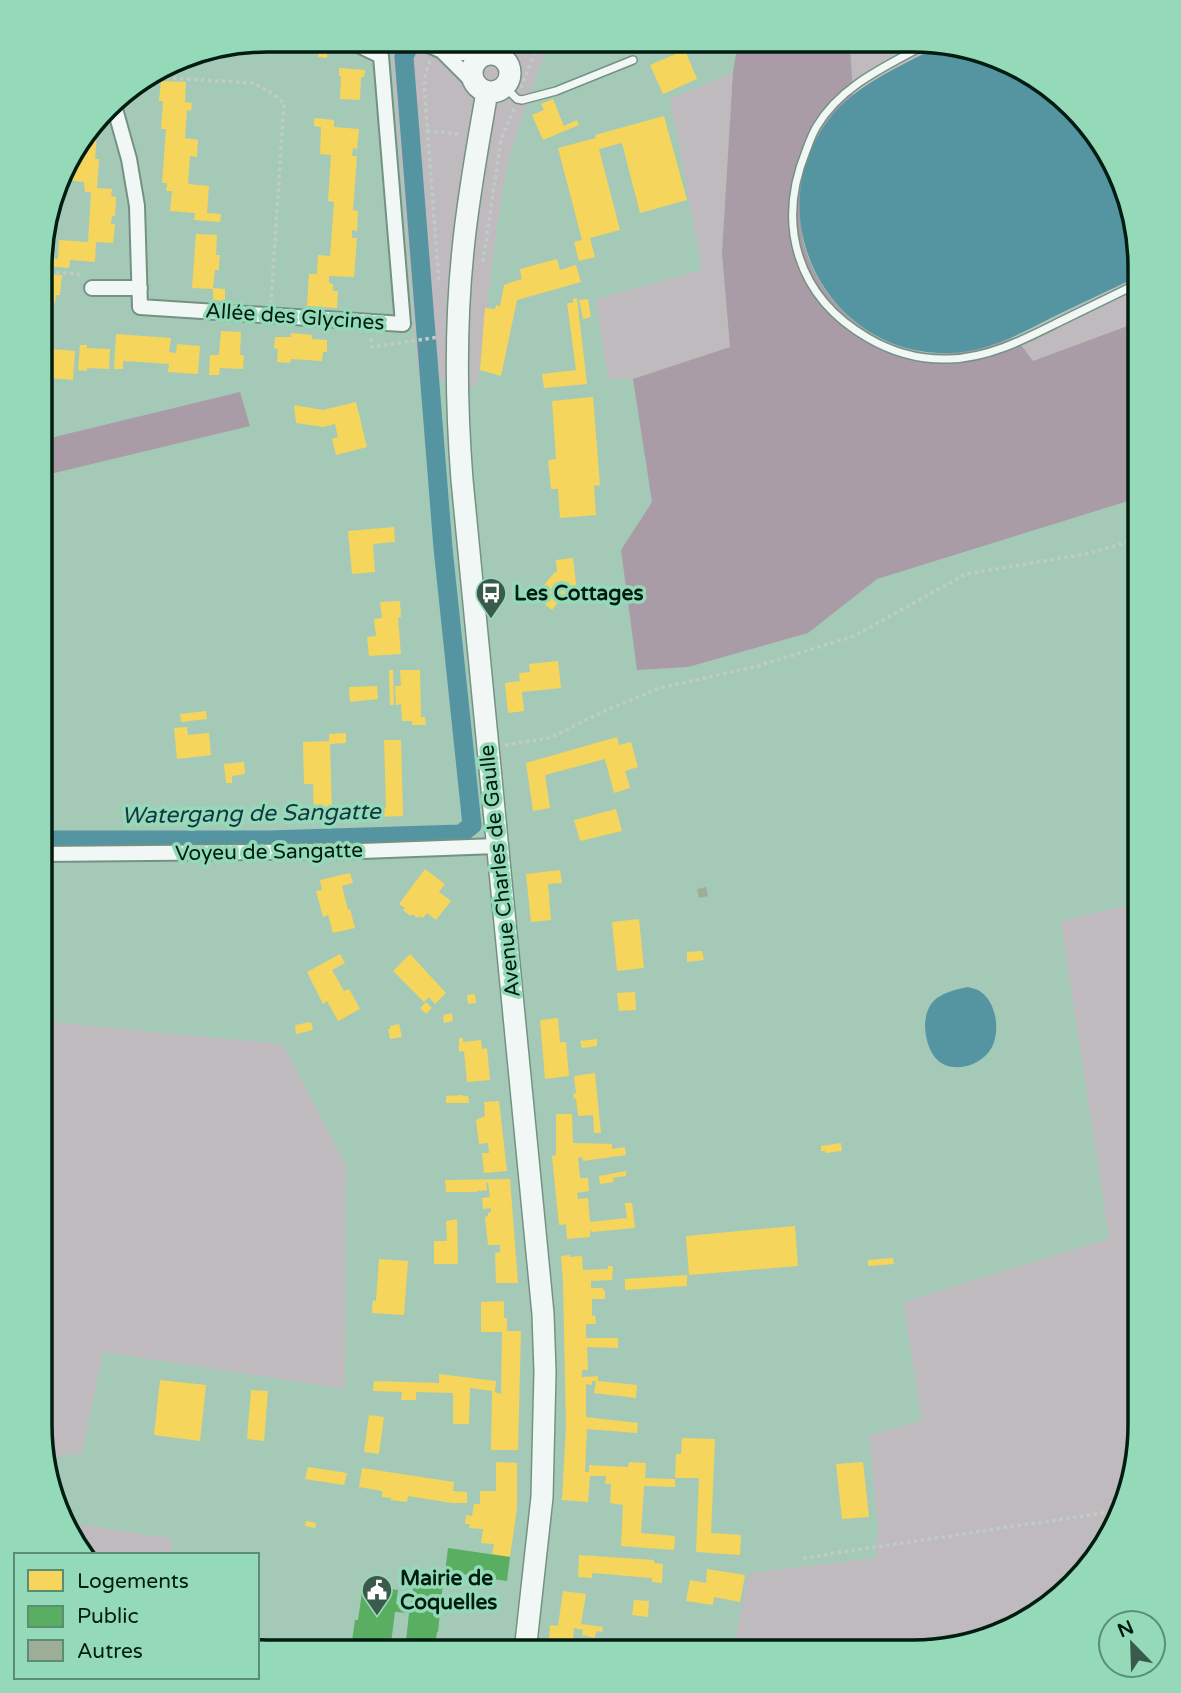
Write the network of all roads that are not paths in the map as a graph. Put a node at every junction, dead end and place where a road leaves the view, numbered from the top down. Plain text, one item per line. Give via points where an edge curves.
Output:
1 (912, 52) edge
2 (373, 53) edge
3 (442, 53) edge
4 (494, 53) edge
5 (499, 53) edge
6 (632, 60) dead end
7 (496, 90) junction
8 (117, 115) edge
9 (92, 288) road end
10 (140, 288) junction
11 (1128, 288) edge
12 (497, 846) junction
13 (52, 855) edge
14 (527, 1640) edge

1 - 11 lane via 854,85 834,103 816,128 801,164 792,201 795,240 808,279 830,310 850,328 896,352 963,358 1020,341
2 - 10 street, Allée des Glycines via 381,57 403,324 140,307
3 - 7 street
4 - 7 main road, Avenue Charles de Gaulle via 477,60 472,77
5 - 7 main road, Avenue Charles de Gaulle via 510,72
6 - 7 lane via 522,100
7 - 12 main road, Avenue Charles de Gaulle via 480,136 465,231 456,364 462,480
8 - 10 street via 132,176
9 - 10 street
12 - 13 street, Voyeu de Sangatte
12 - 14 main road, Avenue Charles de Gaulle via 544,1338 542,1497

